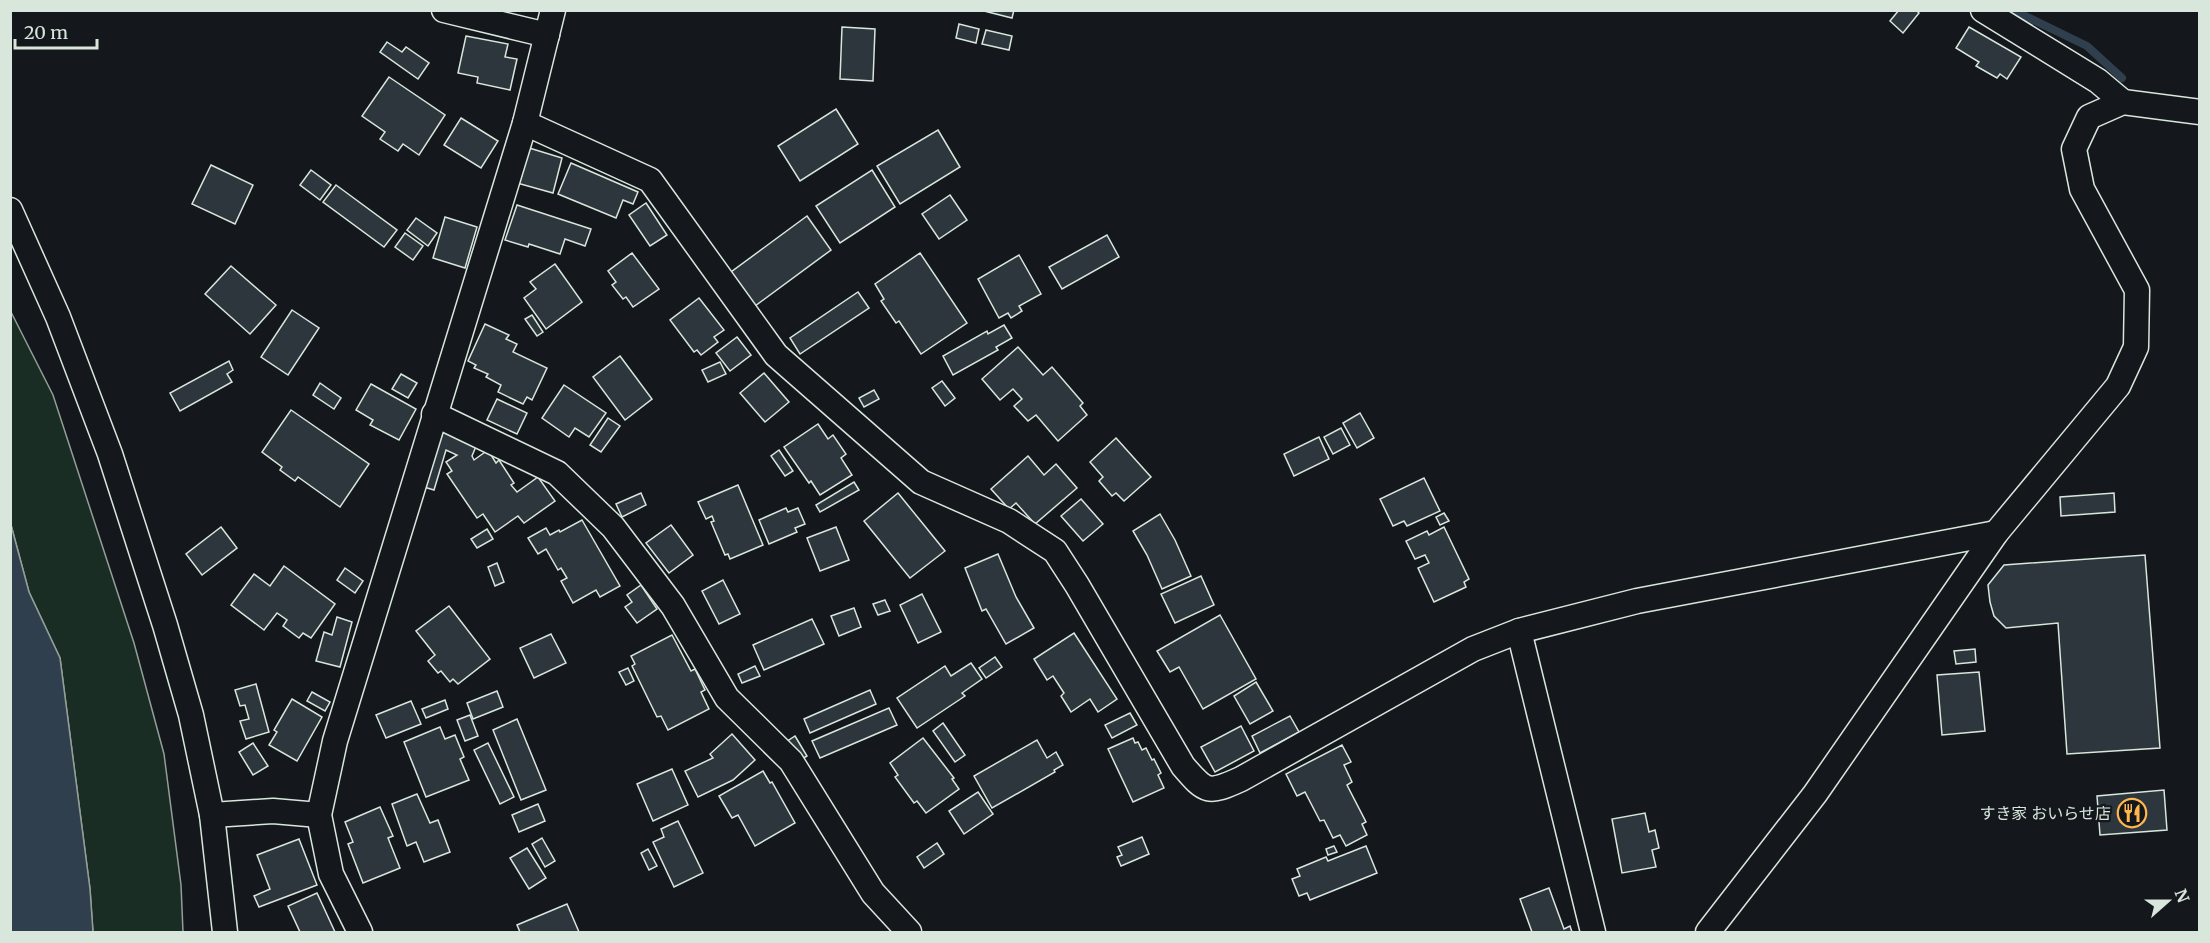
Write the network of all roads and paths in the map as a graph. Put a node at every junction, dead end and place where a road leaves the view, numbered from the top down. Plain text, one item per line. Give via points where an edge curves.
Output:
1 (444, 10) edge
2 (553, 10) edge
3 (1983, 10) edge
4 (547, 35) junction
5 (2123, 102) junction
6 (2199, 112) edge
7 (525, 123) junction
8 (10, 210) edge
9 (435, 414) junction
10 (1996, 533) junction
11 (1519, 631) junction
12 (212, 814) junction
13 (319, 815) junction
14 (225, 933) edge
15 (360, 933) edge
16 (909, 933) edge
17 (1593, 933) edge
18 (1708, 933) edge

1 - 4 street
2 - 4 street
3 - 5 street via 2098,81
4 - 7 street
5 - 6 street
5 - 10 street via 2089,117 2074,149 2082,189 2137,290 2136,347 2118,386
7 - 9 street
7 - 11 street via 650,180 776,355 921,482 1009,521 1055,551 1183,766 1201,786 1216,790 1240,779 1473,649
8 - 12 street via 58,316 110,454 191,715
9 - 13 street via 335,741
9 - 16 street via 557,473 613,527 673,606 727,698 791,761 873,893
10 - 11 street via 1637,601
10 - 18 street via 1815,794
11 - 17 street
12 - 13 street via 273,811
12 - 14 street
13 - 15 street via 331,874

